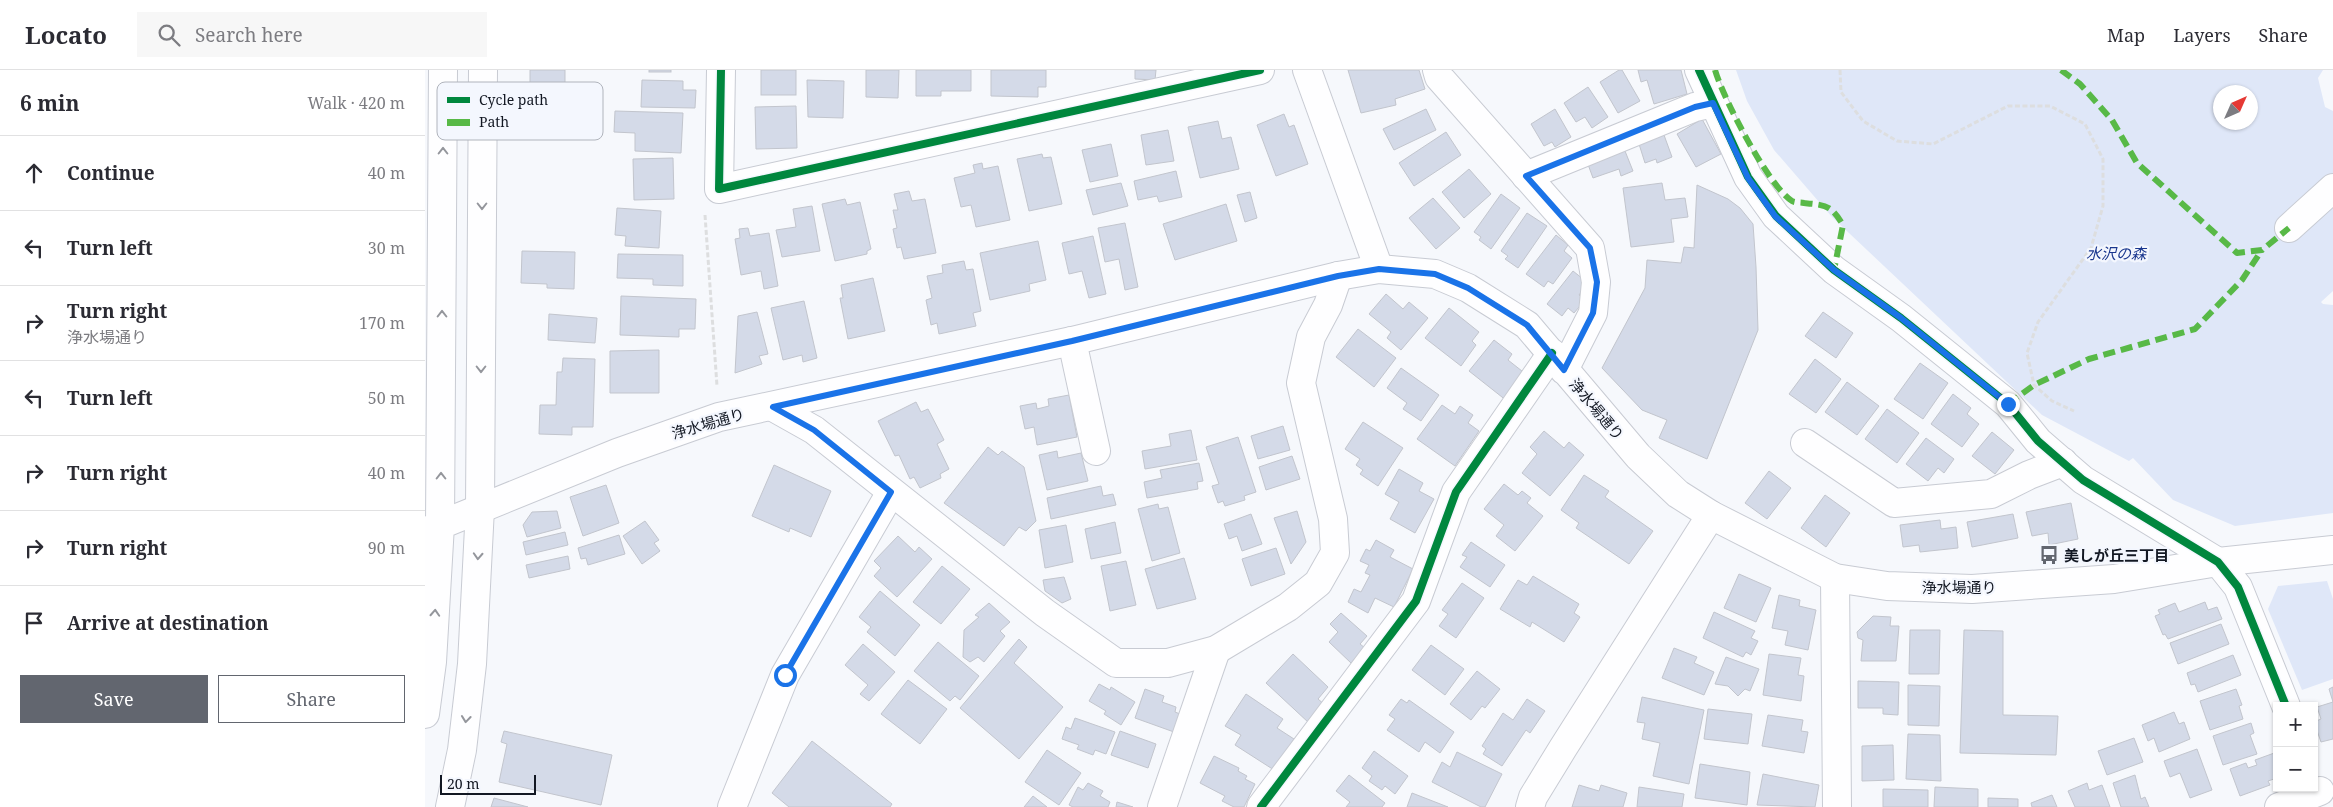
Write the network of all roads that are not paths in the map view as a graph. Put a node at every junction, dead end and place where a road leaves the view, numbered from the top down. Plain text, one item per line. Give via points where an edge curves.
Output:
1 (721, 70) edge
2 (1260, 70) edge
3 (1307, 70) edge
4 (1437, 70) edge
5 (1699, 70) edge
6 (1713, 103) junction
7 (441, 140) edge
8 (483, 140) edge
9 (1526, 176) junction
10 (2333, 188) edge
11 (2289, 228) dead end
12 (1379, 269) junction
13 (1338, 276) junction
14 (1072, 341) junction
15 (1558, 361) junction
16 (773, 407) junction
17 (1805, 443) dead end
18 (1096, 450) dead end
19 (2063, 462) junction
20 (891, 492) junction
21 (480, 508) junction
22 (1711, 515) junction
23 (433, 528) edge
24 (2333, 550) edge
25 (2217, 562) junction
26 (1835, 578) junction
27 (1216, 650) junction
28 (2284, 702) edge
29 (425, 714) edge
30 (2320, 791) edge
31 (450, 807) edge
32 (732, 807) edge
33 (1162, 807) edge
34 (1261, 807) edge
35 (1530, 807) edge
36 (1837, 807) edge
37 (2279, 807) edge

1 - 2 street via 719,189
3 - 12 street
4 - 9 street via 1439,78
5 - 6 street
6 - 9 street via 1695,107
6 - 19 street via 1748,178 1775,216 1834,270 1901,318 2008,404 2038,441
23 -> 7 street
8 -> 21 street
9 - 15 street via 1590,248 1597,282 1593,313
10 - 11 street
12 - 13 street, 浄水場通り
12 - 15 street, 浄水場通り via 1435,274 1468,288 1527,325
13 - 14 street, 浄水場通り
13 - 27 street via 1328,305 1311,337 1301,383 1333,519 1335,553 1318,583 1288,607
14 - 16 street, 浄水場通り
14 - 18 street
15 - 22 street, 浄水場通り via 1638,456 1678,494
15 - 34 street via 1456,492 1416,601
16 - 20 street via 814,430
16 - 21 street, 浄水場通り via 719,417 617,453
17 - 19 street via 1894,503 1991,494
19 - 25 street via 2083,480
20 - 27 street via 1045,614 1116,663 1168,662
20 - 32 street via 785,675
21 - 23 street, 浄水場通り
21 -> 31 street via 472,664 462,750
22 - 26 street, 浄水場通り
22 - 35 street via 1563,748
29 -> 23 street via 432,662
24 - 25 street, 浄水場通り
25 - 26 street, 浄水場通り via 2114,579 1972,589 1887,586
25 - 28 street via 2237,587
26 - 36 street
27 - 33 street
30 - 37 street

